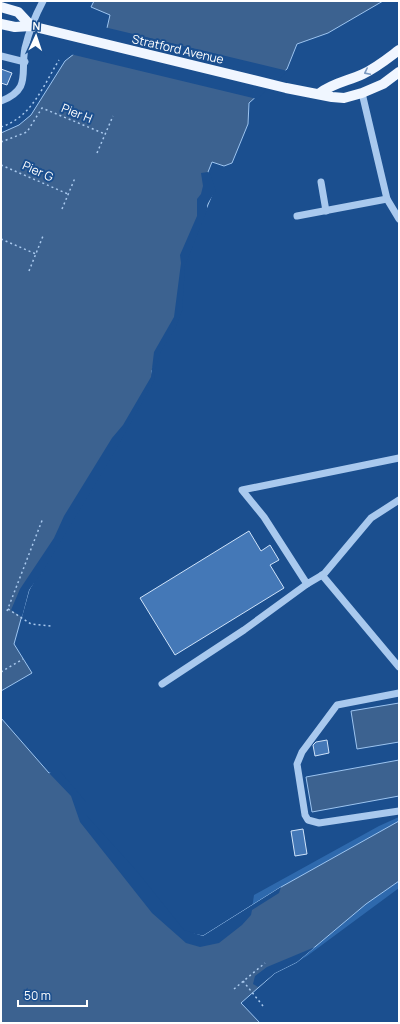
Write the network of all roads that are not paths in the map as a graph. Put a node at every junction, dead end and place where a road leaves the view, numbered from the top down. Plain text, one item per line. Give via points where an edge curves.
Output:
1 (43, 1) edge
2 (1, 7) edge
3 (1, 24) edge
4 (31, 26) junction
5 (399, 50) edge
6 (1, 56) edge
7 (25, 62) junction
8 (399, 72) edge
9 (320, 93) junction
10 (362, 93) junction
11 (1, 101) edge
12 (321, 182) dead end
13 (387, 199) junction
14 (326, 211) junction
15 (297, 216) dead end
16 (399, 219) edge
17 (399, 458) edge
18 (399, 500) edge
19 (322, 575) junction
20 (307, 584) junction
21 (399, 667) edge
22 (162, 684) dead end
23 (399, 693) edge
24 (399, 810) edge

1 - 4 street
2 - 4 main road via 18,12
3 - 4 main road, Stratford Avenue via 15,27
4 - 7 street
4 - 9 main road, Stratford Avenue via 286,88
5 -> 9 main road via 376,68 333,84
6 - 7 street
7 - 11 street via 23,83 17,94
8 - 10 main road, Stratford Avenue via 383,84
9 - 10 main road, Stratford Avenue via 344,98
10 - 13 street
12 - 14 street
13 - 14 street
13 - 16 street
14 - 15 street
17 - 20 street via 242,490 264,518
18 - 19 street via 371,518
19 - 20 street
19 - 21 street
20 - 22 street via 244,630
23 - 24 street via 337,706 302,752 297,770 305,815 313,823

